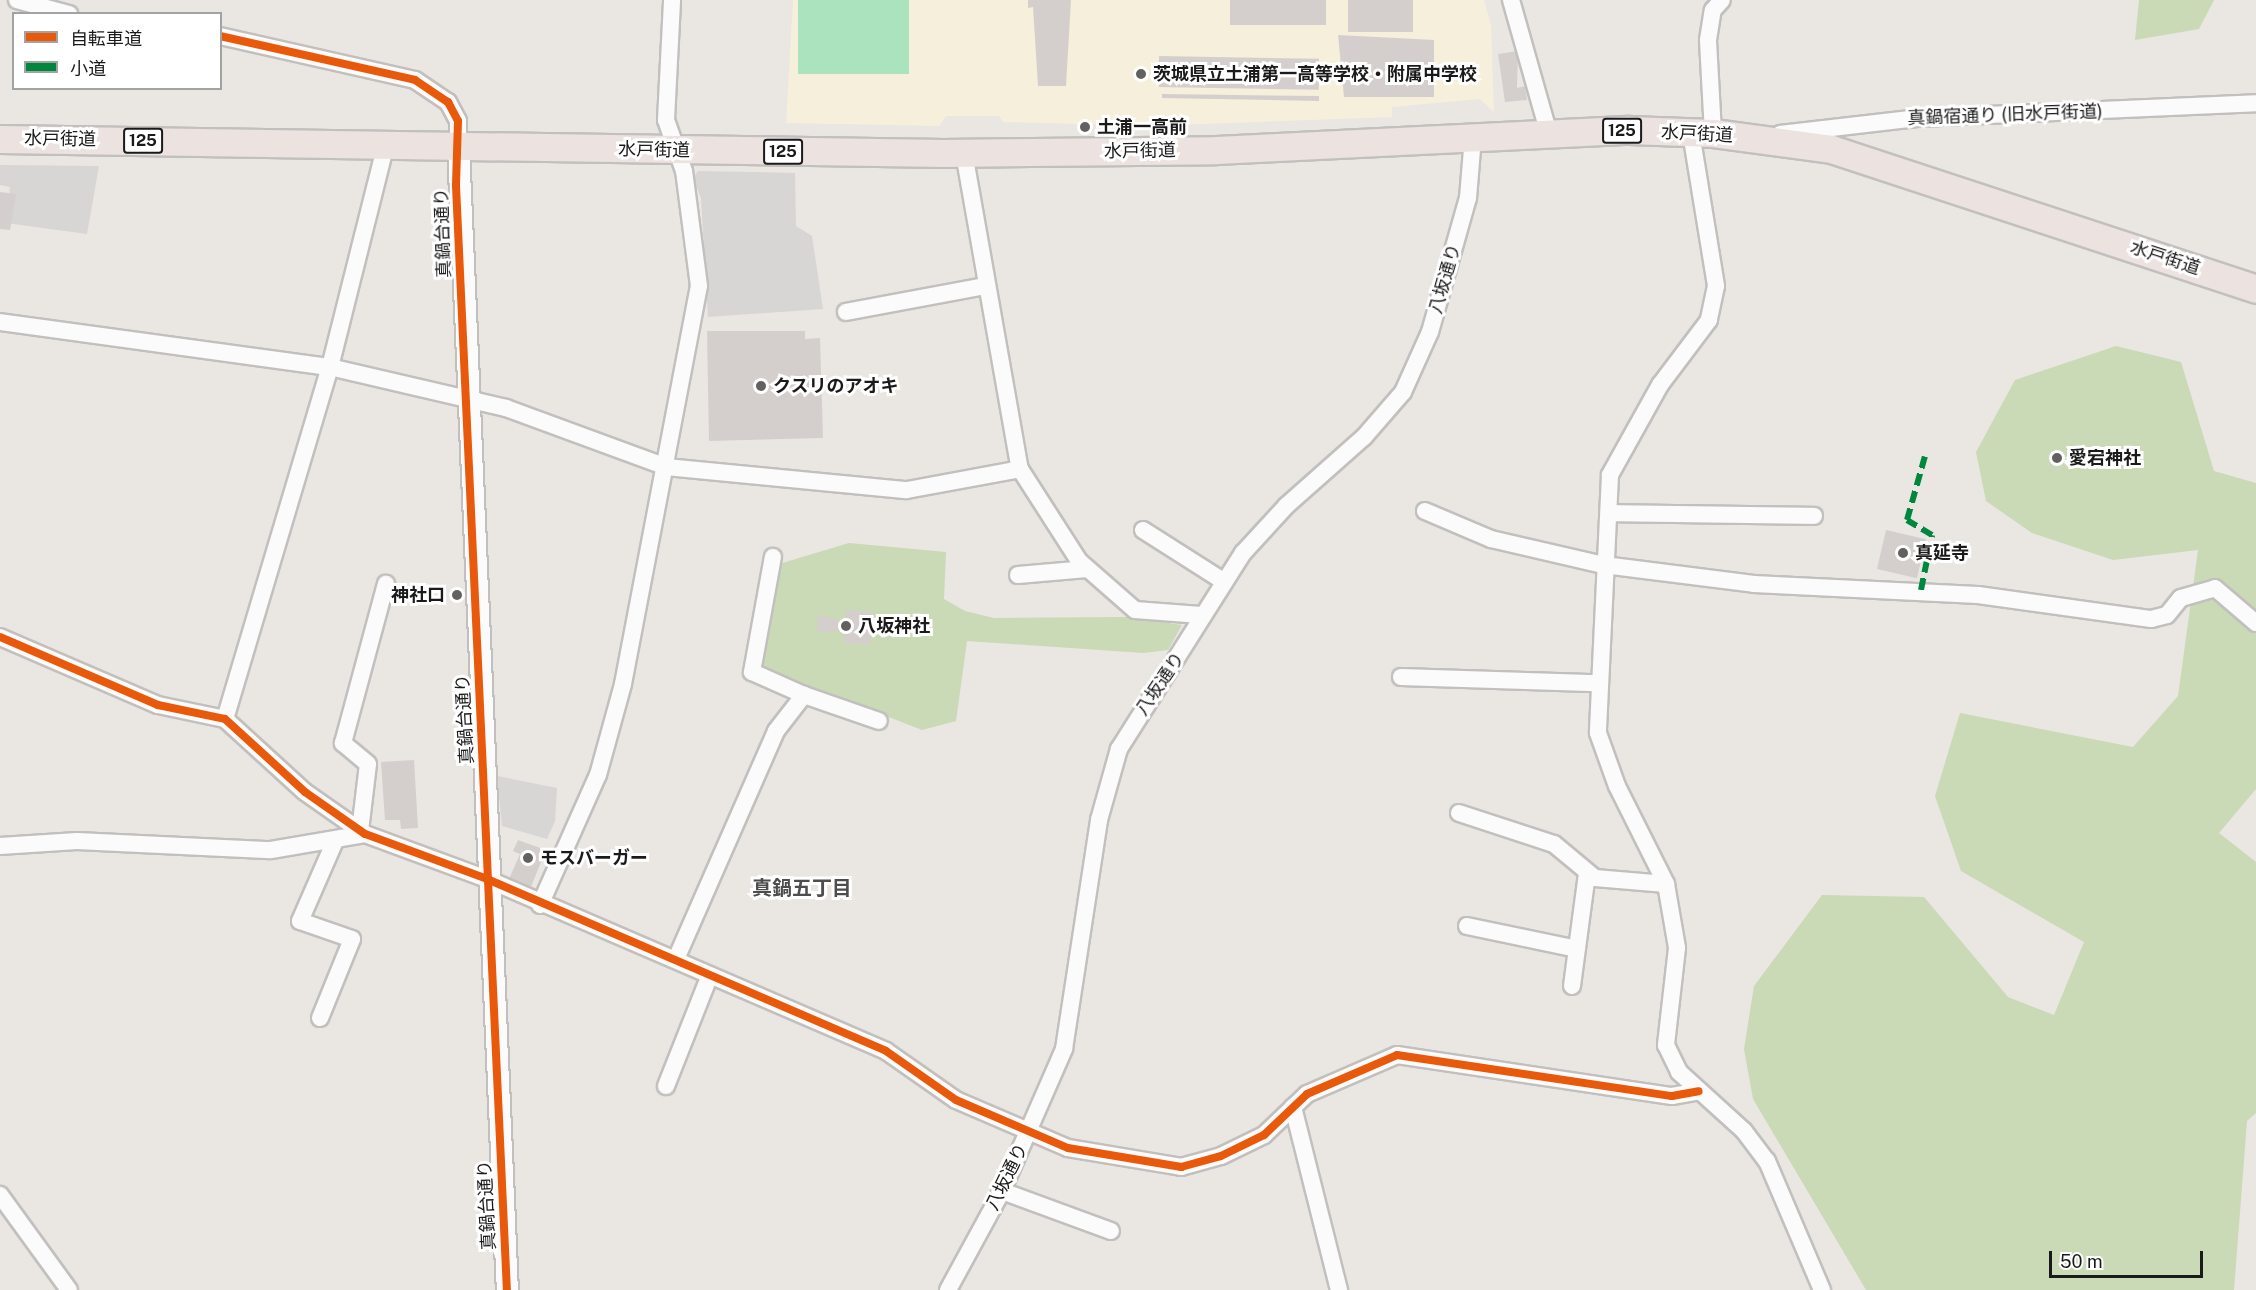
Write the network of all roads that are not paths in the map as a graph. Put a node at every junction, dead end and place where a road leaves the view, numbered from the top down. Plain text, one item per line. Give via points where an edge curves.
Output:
1 (17, 0) edge
2 (672, 0) edge
3 (1511, 0) edge
4 (1722, 0) edge
5 (62, 12) edge
6 (222, 36) edge
7 (2256, 103) edge
8 (1702, 133) junction
9 (1549, 134) junction
10 (1756, 137) junction
11 (1473, 138) junction
12 (0, 139) edge
13 (386, 144) junction
14 (458, 147) junction
15 (675, 151) junction
16 (964, 153) junction
17 (985, 286) junction
18 (2256, 289) edge
19 (846, 312) dead end
20 (0, 322) edge
21 (330, 368) junction
22 (465, 400) junction
23 (666, 467) junction
24 (1020, 469) junction
25 (1425, 511) dead end
26 (1609, 513) junction
27 (1814, 516) dead end
28 (1143, 530) dead end
29 (773, 557) dead end
30 (1604, 565) junction
31 (1087, 568) junction
32 (1018, 575) dead end
33 (1223, 580) junction
34 (386, 584) dead end
35 (1201, 615) junction
36 (2256, 622) edge
37 (0, 637) edge
38 (1401, 677) dead end
39 (1597, 683) junction
40 (804, 695) junction
41 (225, 719) junction
42 (879, 721) dead end
43 (1459, 813) dead end
44 (363, 833) junction
45 (335, 841) junction
46 (0, 846) edge
47 (1587, 874) junction
48 (487, 879) junction
49 (1666, 884) junction
50 (540, 905) junction
51 (1467, 926) dead end
52 (1577, 949) junction
53 (675, 959) junction
54 (710, 975) junction
55 (1572, 986) dead end
56 (320, 1018) dead end
57 (666, 1086) dead end
58 (1699, 1091) junction
59 (1293, 1107) junction
60 (1027, 1135) junction
61 (1002, 1191) junction
62 (0, 1195) edge
63 (1111, 1231) dead end
64 (1814, 1262) junction
65 (69, 1290) edge
66 (507, 1290) edge
67 (948, 1290) edge
68 (1339, 1290) edge
69 (1822, 1290) edge
70 (1836, 1290) edge

1 - 5 street
2 - 15 street via 666,120
3 - 9 street
4 - 8 street via 1713,10 1708,39
6 - 14 street via 415,80 448,102 458,121
7 - 10 street, 真鍋宿通り (旧水戸街道) via 1919,118
8 - 9 highway, 水戸街道 / 125
8 - 10 highway, 水戸街道 / 125
8 - 26 street via 1716,286 1709,320 1660,385 1610,475
9 - 11 highway, 水戸街道 / 125
10 - 18 highway, 水戸街道 / 125 via 1870,160
11 - 16 highway, 水戸街道 / 125 via 1216,150
11 - 33 street, 八坂通り via 1468,198 1430,332 1403,392 1349,453 1286,506
12 - 13 highway, 水戸街道 / 125
13 - 14 highway, 水戸街道 / 125
13 - 21 street
14 - 15 highway, 水戸街道 / 125
14 - 22 street, 真鍋台通り
15 - 16 highway, 水戸街道 / 125
15 - 23 street via 684,171 699,286
16 - 17 street
17 - 19 street
17 - 24 street
20 - 21 street
21 - 22 street
21 - 41 street
22 - 23 street via 506,408
22 - 48 street, 真鍋台通り
23 - 24 street via 907,490
23 - 50 street via 623,684 598,775
24 - 31 street
25 - 30 street via 1491,539
26 - 27 street
26 - 30 street
28 - 33 street
29 - 40 street via 752,672
30 - 36 street via 1754,584 1978,595 2151,619 2167,615 2181,598 2215,588
30 - 39 street
31 - 32 street
31 - 35 street via 1135,610
33 - 35 street, 八坂通り
34 - 44 street via 343,743 368,764
35 - 60 street, 八坂通り via 1119,749 1099,820 1064,1048
37 - 41 street via 158,705
38 - 39 street
39 - 49 street via 1598,733 1617,786
40 - 42 street
40 - 53 street via 776,731
41 - 44 street via 260,755
43 - 47 street via 1554,844
44 - 45 street
44 - 48 street
45 - 46 street via 271,850 77,841
45 - 56 street via 300,921 352,939
47 - 49 street via 1618,884
47 - 52 street
48 - 50 street
48 - 66 street, 真鍋台通り
49 - 58 street via 1677,948 1666,1045 1679,1072
50 - 53 street
51 - 52 street
52 - 55 street
53 - 54 street
54 - 57 street
54 - 60 street via 886,1051 956,1100
58 - 59 street via 1672,1096 1397,1055 1307,1094
58 - 64 street via 1744,1131 1767,1161
59 - 60 street via 1264,1135 1181,1167 1104,1157
59 - 68 street
60 - 61 street, 八坂通り
61 - 63 street
61 - 67 street, 八坂通り
62 - 65 street
64 - 69 street
64 - 70 street

